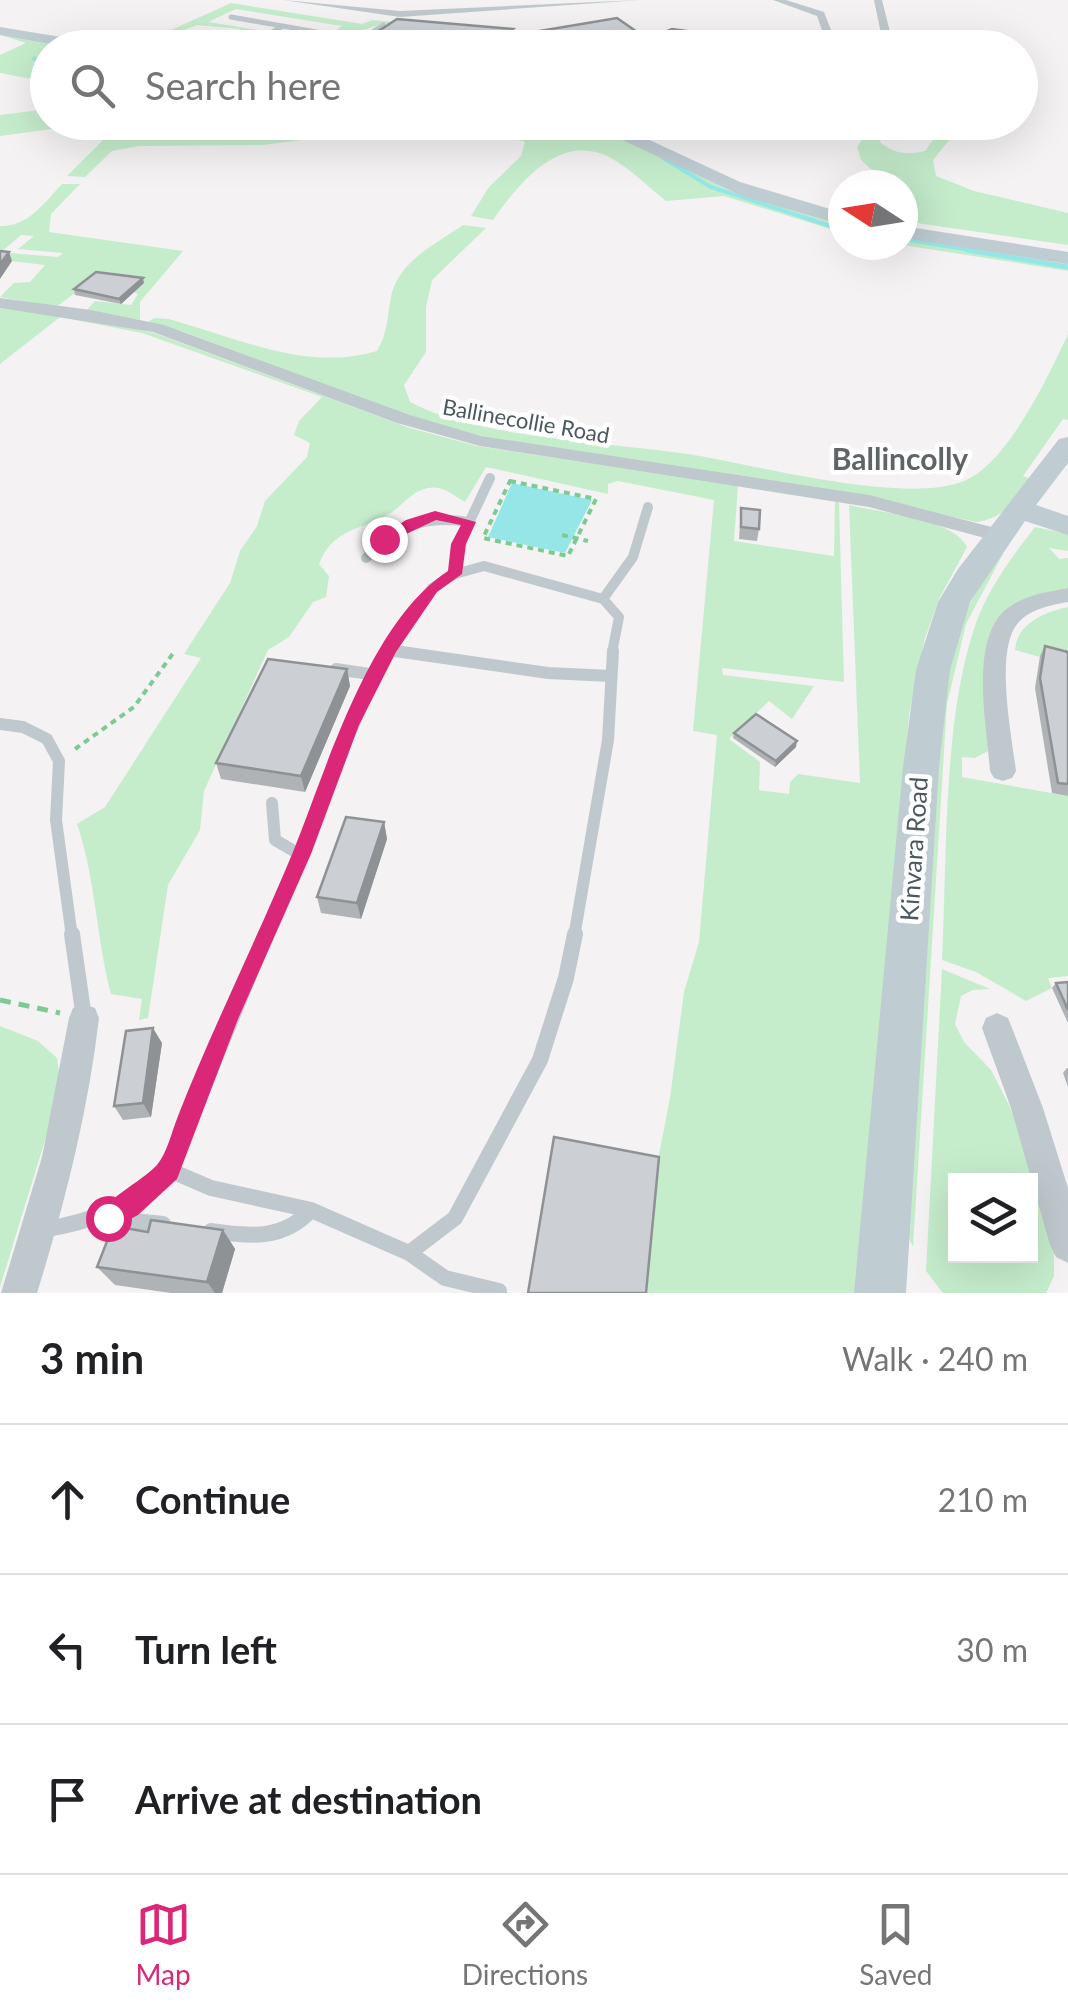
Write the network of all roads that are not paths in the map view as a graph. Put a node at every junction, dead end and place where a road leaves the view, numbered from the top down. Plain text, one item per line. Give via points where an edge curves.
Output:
1 (287, 0) edge
2 (636, 0) edge
3 (777, 0) edge
4 (878, 0) edge
5 (231, 17) dead end
6 (384, 25) edge
7 (198, 26) dead end
8 (283, 26) junction
9 (192, 30) edge
10 (276, 30) edge
11 (305, 30) edge
12 (376, 30) edge
13 (828, 30) edge
14 (886, 30) edge
15 (0, 32) edge
16 (30, 37) edge
17 (648, 140) edge
18 (828, 215) edge
19 (918, 234) edge
20 (1068, 258) edge
21 (0, 303) edge
22 (1068, 445) edge
23 (490, 478) dead end
24 (648, 508) dead end
25 (469, 522) junction
26 (1007, 522) junction
27 (1068, 526) edge
28 (366, 558) dead end
29 (455, 574) junction
30 (1068, 595) edge
31 (603, 600) junction
32 (388, 650) junction
33 (318, 667) edge
34 (376, 675) junction
35 (612, 676) junction
36 (0, 724) edge
37 (1003, 771) dead end
38 (272, 802) dead end
39 (302, 854) junction
40 (84, 1018) joint
41 (996, 1028) dead end
42 (168, 1170) junction
43 (311, 1210) junction
44 (108, 1218) junction
45 (40, 1230) junction
46 (1068, 1245) edge
47 (409, 1254) junction
48 (499, 1291) edge
49 (19, 1293) edge
50 (880, 1293) edge

1 - 2 street via 400,14
3 - 13 street via 821,14
4 - 14 street
5 - 8 lane
6 - 12 street
7 - 9 lane
8 - 10 lane
8 - 11 lane
15 - 16 main road
17 - 18 main road via 714,178
19 - 20 main road
21 - 26 street, Ballinecollie Road via 179,334 408,422 484,442
22 - 26 main road, Kinvara Road
23 - 25 lane
24 - 31 lane via 624,578
25 - 28 lane via 435,515 411,523
25 - 29 lane
26 - 27 main road
26 - 50 main road, Kinvara Road via 954,602 925,718
29 - 31 lane via 484,566
29 - 32 lane via 432,588
30 - 37 street via 1036,602 1004,625 996,670
31 - 35 lane via 619,617
32 - 34 lane
32 - 35 lane
33 - 34 lane
34 - 39 lane
35 - 47 lane via 582,901 540,1060 455,1218
36 - 40 lane via 47,738 59,760 56,820
38 - 39 lane via 276,840
39 - 42 lane
40 - 45 street via 76,1092
41 - 46 street
42 - 43 lane via 211,1188
42 - 44 lane
43 - 44 lane via 297,1228 266,1238
43 - 47 lane
44 - 45 lane
45 - 49 street
47 - 48 lane via 445,1278

